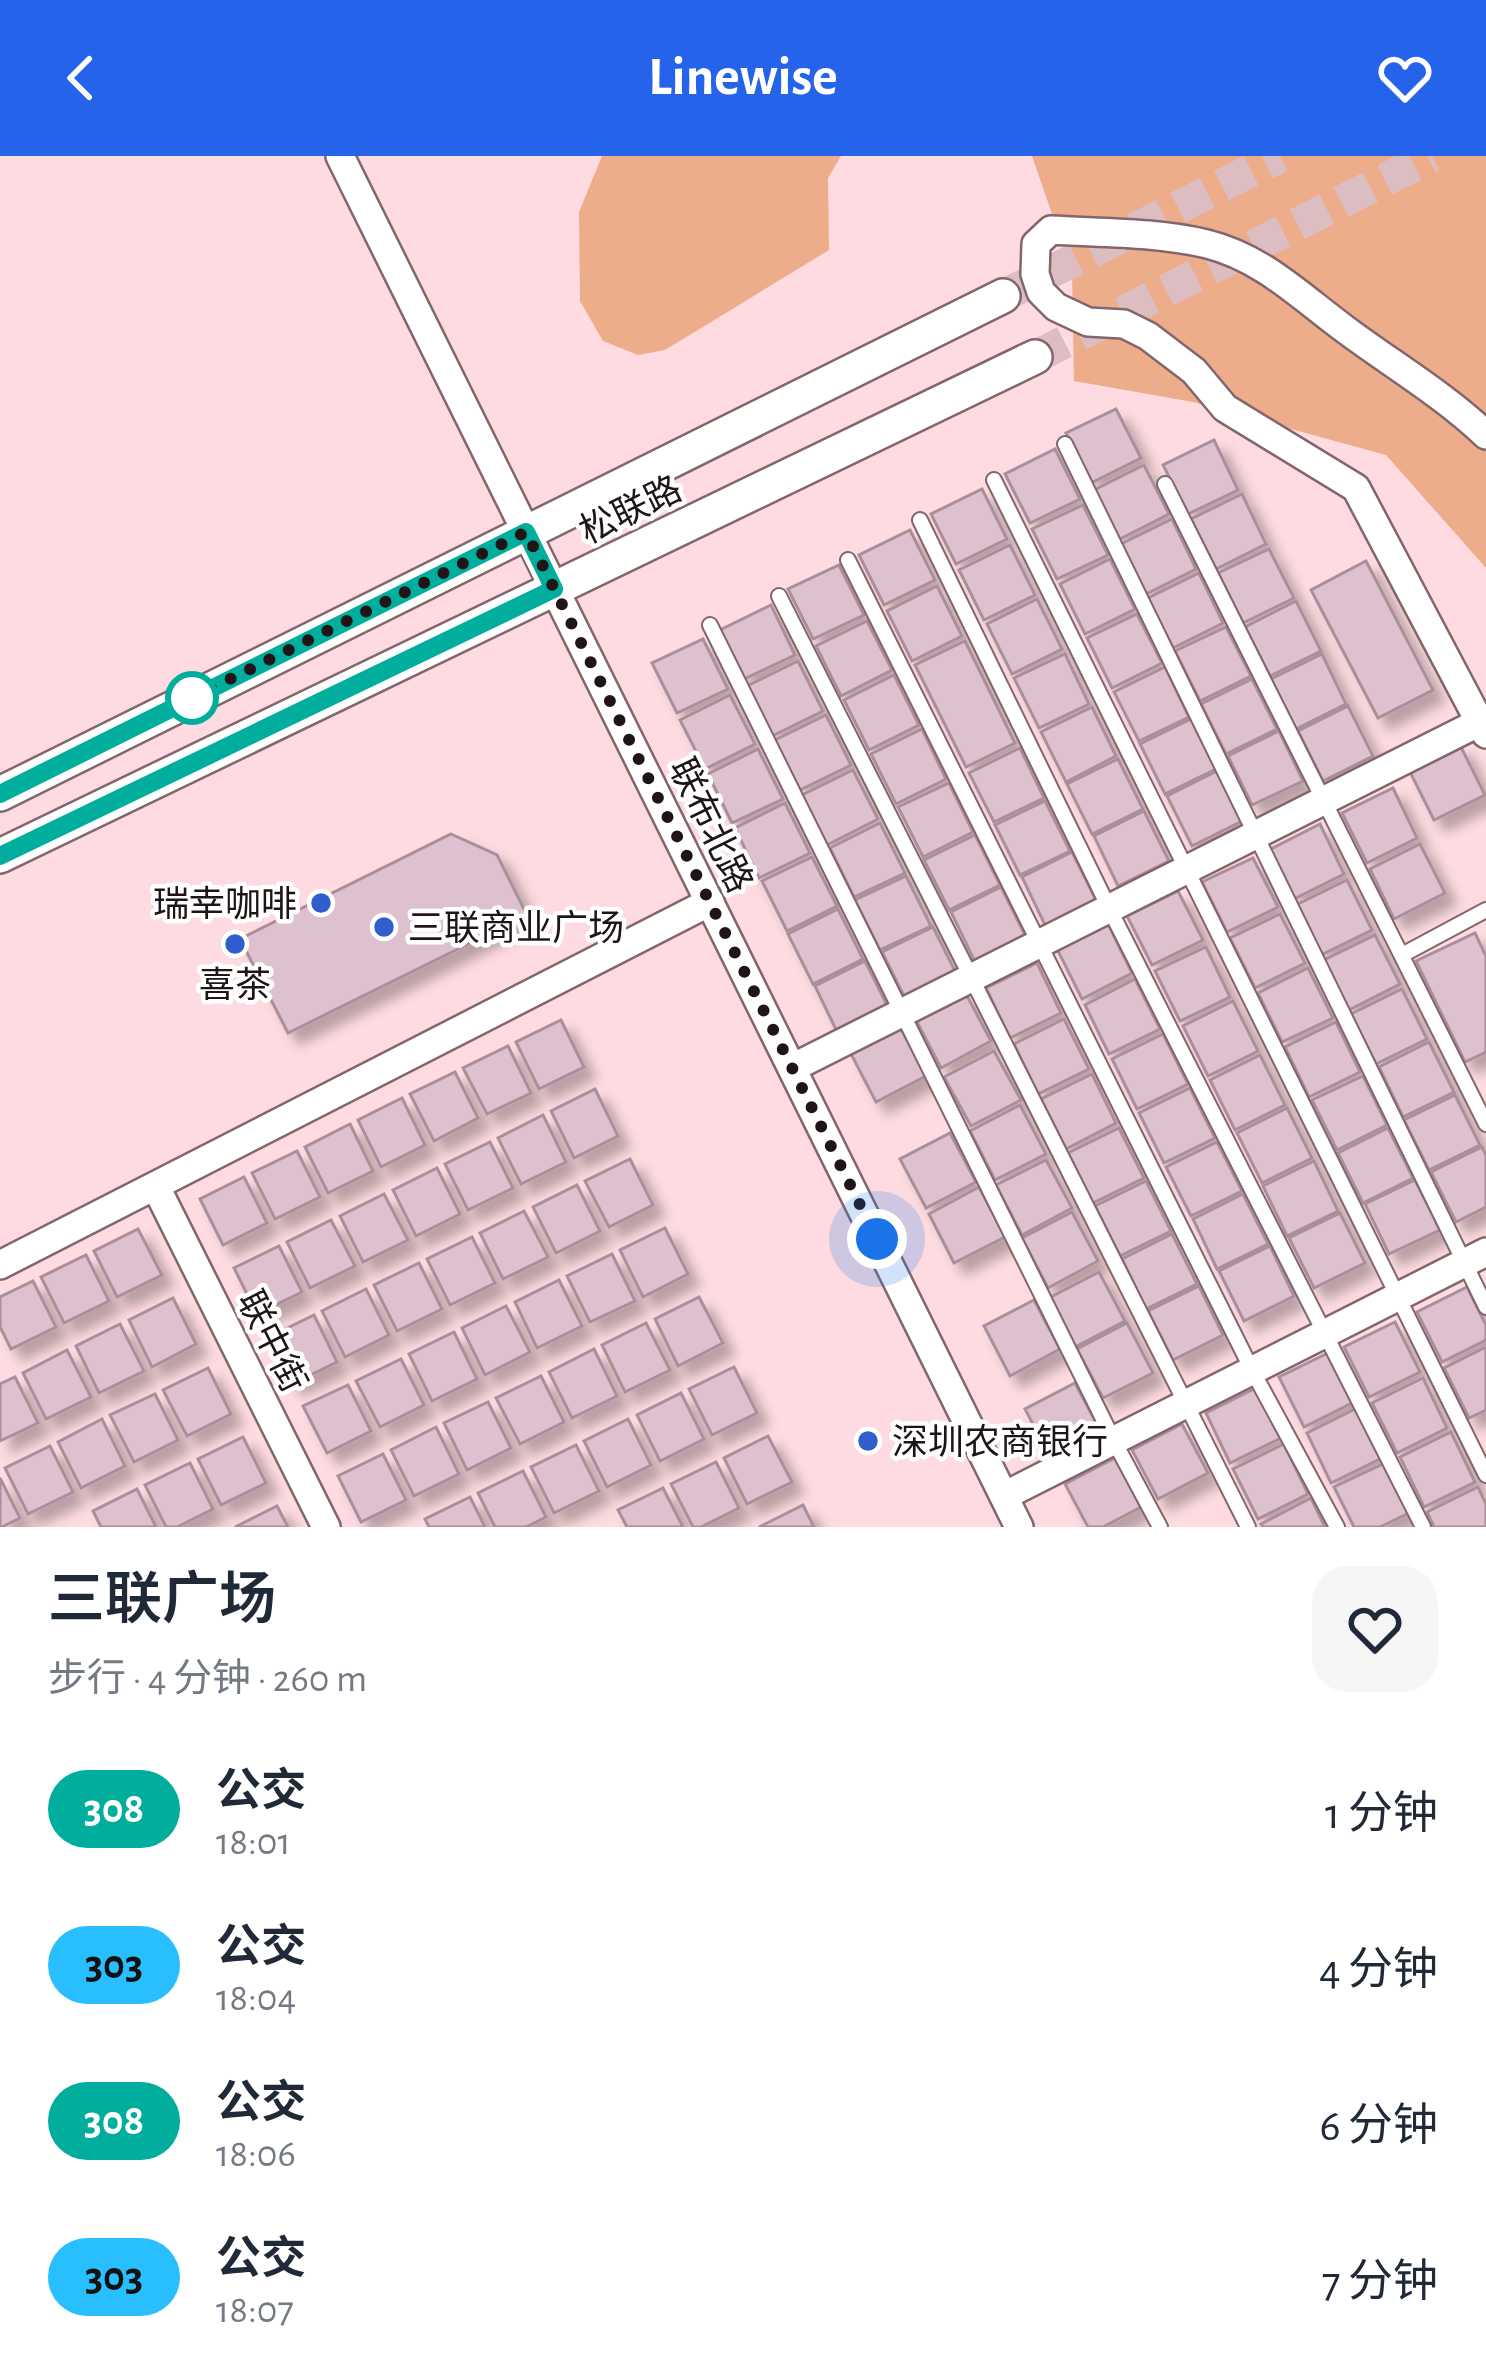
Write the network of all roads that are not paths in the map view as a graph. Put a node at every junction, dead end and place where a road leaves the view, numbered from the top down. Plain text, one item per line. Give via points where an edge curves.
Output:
1 (340, 156) edge
2 (1004, 296) tunnel mouth
3 (1035, 357) tunnel mouth
4 (1486, 435) edge
5 (1065, 444) dead end
6 (994, 480) dead end
7 (1165, 484) dead end
8 (920, 520) dead end
9 (526, 532) junction
10 (848, 560) dead end
11 (554, 589) junction
12 (778, 596) dead end
13 (710, 625) dead end
14 (1483, 728) edge
15 (0, 794) edge
16 (1324, 800) junction
17 (1255, 835) junction
18 (0, 856) edge
19 (1186, 869) junction
20 (710, 902) junction
21 (1109, 908) junction
22 (1486, 910) edge
23 (1039, 943) junction
24 (1402, 955) junction
25 (970, 978) junction
26 (902, 1012) junction
27 (792, 1068) junction
28 (1486, 1124) edge
29 (156, 1187) junction
30 (1475, 1257) edge
31 (0, 1265) edge
32 (1398, 1297) junction
33 (1486, 1306) edge
34 (1324, 1334) junction
35 (1252, 1370) junction
36 (1184, 1405) junction
37 (1114, 1441) junction
38 (1486, 1475) edge
39 (1004, 1496) junction
40 (326, 1527) edge
41 (1019, 1527) edge
42 (1160, 1527) edge
43 (1248, 1527) edge
44 (1337, 1527) edge
45 (1423, 1527) edge

1 - 9 street, 联布北路
2 - 9 street, 松联路
3 - 11 street, 松联路
4 - 14 street via 1270,269 1208,244 1149,236 1051,230 1036,244 1035,274 1056,308 1148,336 1195,371 1225,408 1356,488
5 - 17 lane
6 - 19 lane
7 - 16 lane
8 - 21 lane
9 - 11 street, 联布北路
9 - 15 street, 松联路
10 - 23 lane
11 - 18 street, 松联路
11 - 20 street, 联布北路
12 - 25 lane
13 - 26 lane
14 - 16 street
16 - 17 street
16 - 24 lane
17 - 19 street
17 - 30 lane
19 - 21 street
19 - 32 lane
20 - 27 street, 联布北路
20 - 29 street
21 - 23 street
21 - 34 lane
22 - 24 lane
23 - 25 street
23 - 35 lane
24 - 28 lane
25 - 26 street
25 - 36 lane
26 - 27 street
26 - 37 lane
27 - 39 street, 联布北路
29 - 31 street
29 - 40 street, 联中街
30 - 32 street
30 - 33 lane
32 - 34 street
32 - 38 lane
34 - 35 street
34 - 45 lane
35 - 36 street
35 - 44 lane
36 - 37 street
36 - 43 lane
37 - 39 street
37 - 42 lane
39 - 41 street, 联布北路

